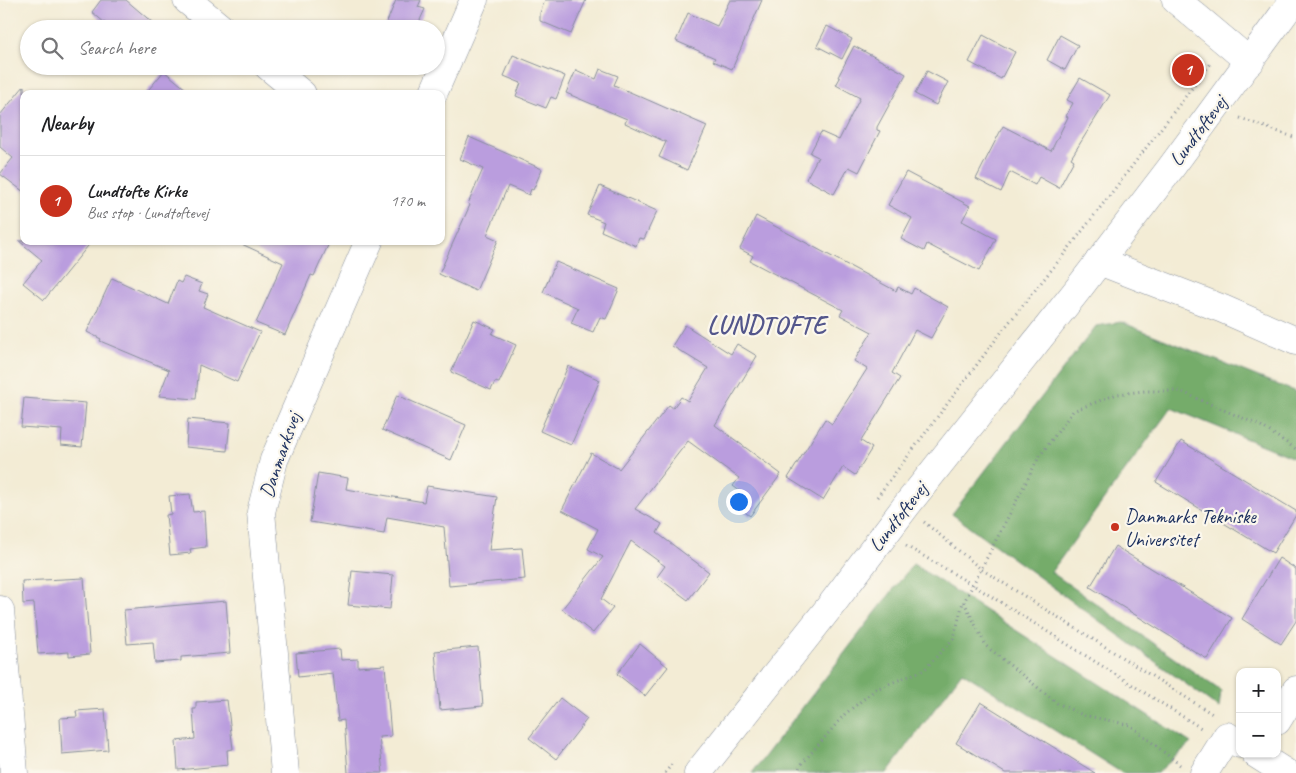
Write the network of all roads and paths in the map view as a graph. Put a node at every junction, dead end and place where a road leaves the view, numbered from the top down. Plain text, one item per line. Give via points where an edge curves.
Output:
1 (187, 0) edge
2 (474, 0) edge
3 (1176, 0) edge
4 (1294, 0) edge
5 (211, 20) edge
6 (1227, 43) junction
7 (1250, 62) junction
8 (445, 66) edge
9 (279, 75) edge
10 (441, 75) edge
11 (297, 90) edge
12 (435, 90) edge
13 (1238, 117) dead end
14 (1296, 138) edge
15 (367, 245) edge
16 (1099, 261) junction
17 (1296, 341) edge
18 (1296, 449) edge
19 (873, 503) dead end
20 (906, 506) junction
21 (885, 534) junction
22 (982, 569) junction
23 (973, 586) junction
24 (964, 602) junction
25 (0, 610) edge
26 (1296, 690) edge
27 (1281, 714) edge
28 (1234, 740) edge
29 (1263, 758) edge
30 (688, 765) edge
31 (1193, 769) edge
32 (14, 773) edge
33 (284, 773) edge
34 (665, 773) edge
35 (798, 773) edge
36 (1286, 773) edge

1 - 5 street
2 - 8 street
3 - 6 street
4 - 7 street, Lundtoftevej
6 - 7 street
6 - 19 path
7 - 16 street, Lundtoftevej
9 - 11 street
10 - 12 street
13 - 14 path
15 - 33 street, Danmarksvej via 274,460 261,512
16 - 17 street
16 - 20 street, Lundtoftevej
18 - 22 path via 1261,426 1180,391 1118,394 1073,411 1039,458
20 - 21 street, Lundtoftevej
20 - 22 path
21 - 23 path
21 - 30 street, Lundtoftevej
22 - 23 path
22 - 28 path via 1220,719
23 - 24 path
23 - 28 path via 1209,734
24 - 31 path via 986,646 1057,703 1083,715 1130,725
24 - 35 path via 954,638 924,670 876,689 844,714 800,766
25 - 32 street
26 - 27 street
28 - 31 street
29 - 36 street
30 - 34 path

